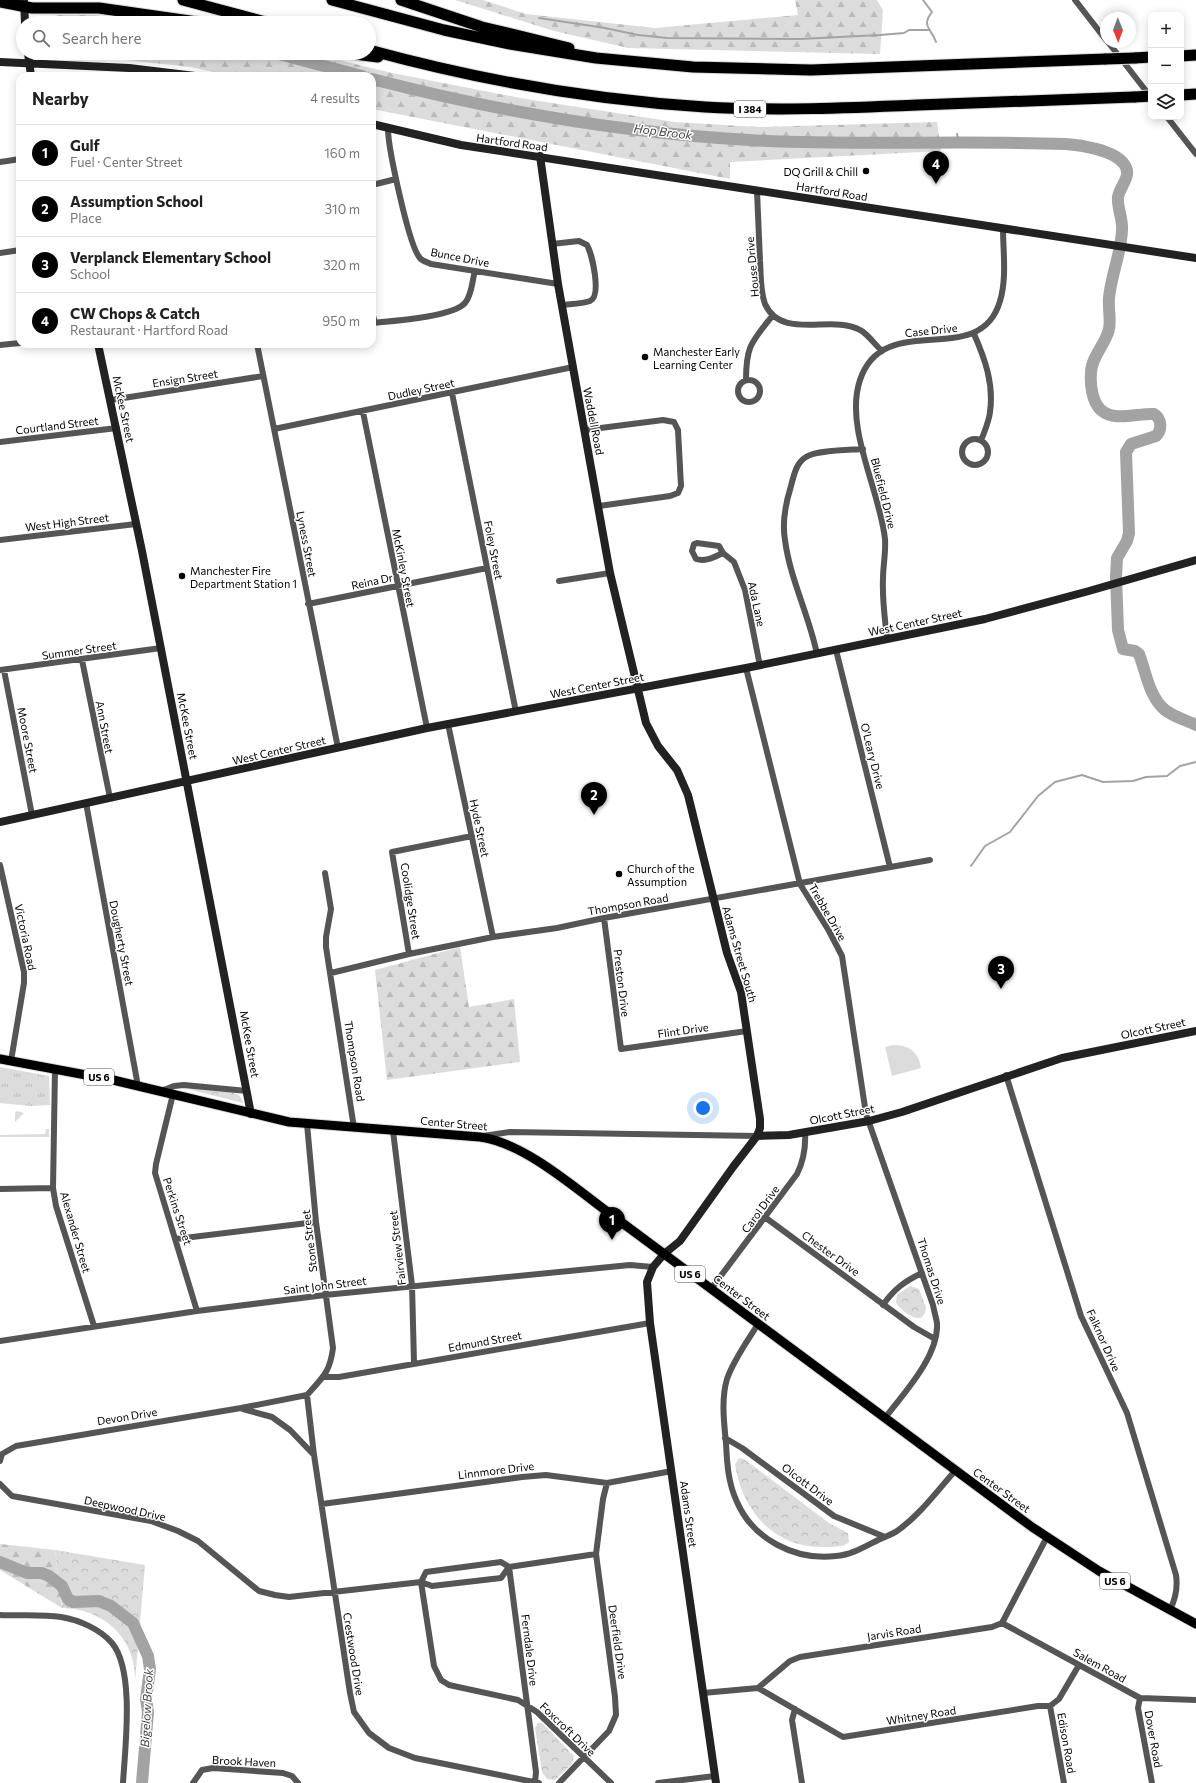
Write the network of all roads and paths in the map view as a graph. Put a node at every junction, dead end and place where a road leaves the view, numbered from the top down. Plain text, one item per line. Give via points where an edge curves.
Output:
1 (183, 0) edge
2 (332, 0) edge
3 (401, 0) edge
4 (1077, 1) edge
5 (0, 2) edge
6 (24, 4) edge
7 (25, 16) edge
8 (155, 16) edge
9 (242, 16) edge
10 (1100, 32) edge
11 (1112, 48) edge
12 (376, 52) edge
13 (1196, 55) edge
14 (376, 56) edge
15 (1184, 56) edge
16 (1148, 57) edge
17 (398, 58) junction
18 (596, 58) junction
19 (29, 60) edge
20 (0, 62) edge
21 (29, 63) junction
22 (31, 72) edge
23 (162, 72) edge
24 (1148, 93) edge
25 (1196, 94) edge
26 (1184, 95) edge
27 (1148, 97) edge
28 (1169, 120) edge
29 (376, 125) edge
30 (388, 129) junction
31 (1196, 154) edge
32 (540, 156) junction
33 (16, 160) edge
34 (0, 162) edge
35 (396, 179) junction
36 (376, 184) edge
37 (757, 191) junction
38 (1003, 228) junction
39 (552, 244) junction
40 (16, 251) edge
41 (0, 253) edge
42 (1196, 258) edge
43 (475, 271) junction
44 (558, 284) junction
45 (562, 305) junction
46 (773, 315) junction
47 (376, 323) edge
48 (974, 334) junction
49 (16, 343) edge
50 (0, 345) edge
51 (99, 348) edge
52 (257, 348) edge
53 (882, 351) junction
54 (573, 367) junction
55 (263, 376) junction
56 (746, 380) dead end
57 (452, 393) junction
58 (111, 400) junction
59 (362, 412) junction
60 (117, 428) junction
61 (274, 429) junction
62 (585, 430) junction
63 (981, 441) junction
64 (0, 442) edge
65 (863, 449) junction
66 (599, 506) junction
67 (136, 524) junction
68 (0, 540) edge
69 (723, 553) junction
70 (1196, 560) edge
71 (487, 568) junction
72 (610, 573) junction
73 (559, 581) dead end
74 (397, 586) junction
75 (308, 604) junction
76 (887, 639) junction
77 (161, 648) junction
78 (836, 650) junction
79 (817, 654) junction
80 (82, 660) junction
81 (760, 666) junction
82 (746, 668) junction
83 (2, 670) edge
84 (639, 689) junction
85 (516, 712) junction
86 (448, 724) junction
87 (427, 728) junction
88 (338, 748) junction
89 (188, 781) junction
90 (110, 798) junction
91 (86, 803) junction
92 (32, 815) junction
93 (0, 822) edge
94 (472, 836) junction
95 (930, 860) dead end
96 (0, 865) edge
97 (890, 867) junction
98 (325, 873) dead end
99 (800, 884) junction
100 (714, 899) junction
101 (604, 918) junction
102 (493, 936) junction
103 (409, 954) junction
104 (331, 973) junction
105 (747, 1031) junction
106 (1196, 1031) edge
107 (621, 1050) joint
108 (0, 1059) edge
109 (11, 1061) junction
110 (55, 1069) junction
111 (1006, 1076) junction
112 (138, 1086) junction
113 (161, 1091) junction
114 (247, 1091) junction
115 (173, 1094) junction
116 (251, 1114) junction
117 (869, 1121) junction
118 (307, 1124) junction
119 (354, 1128) junction
120 (393, 1131) junction
121 (805, 1132) junction
122 (757, 1136) junction
123 (480, 1137) junction
124 (54, 1188) junction
125 (0, 1189) edge
126 (766, 1218) junction
127 (316, 1222) junction
128 (176, 1238) junction
129 (664, 1254) junction
130 (653, 1267) junction
131 (922, 1273) junction
132 (412, 1285) junction
133 (711, 1289) junction
134 (325, 1295) junction
135 (883, 1305) junction
136 (197, 1311) junction
137 (650, 1323) junction
138 (758, 1324) junction
139 (94, 1326) junction
140 (935, 1339) junction
141 (0, 1341) edge
142 (414, 1363) junction
143 (323, 1377) junction
144 (307, 1395) junction
145 (241, 1408) junction
146 (885, 1418) junction
147 (725, 1438) junction
148 (314, 1455) junction
149 (0, 1460) edge
150 (955, 1470) junction
151 (672, 1471) junction
152 (607, 1483) junction
153 (0, 1484) edge
154 (322, 1504) junction
155 (885, 1537) junction
156 (1047, 1538) junction
157 (596, 1554) junction
158 (510, 1567) junction
159 (421, 1582) junction
160 (335, 1592) junction
161 (1170, 1610) junction
162 (0, 1615) edge
163 (1002, 1623) junction
164 (1196, 1624) edge
165 (1078, 1665) junction
166 (758, 1688) junction
167 (703, 1693) junction
168 (1140, 1698) junction
169 (1196, 1700) edge
170 (527, 1705) junction
171 (1050, 1706) junction
172 (795, 1709) junction
173 (584, 1759) junction
174 (716, 1779) edge
175 (123, 1783) edge
176 (193, 1783) edge
177 (298, 1783) edge
178 (537, 1783) edge
179 (559, 1783) edge
180 (611, 1783) edge
181 (658, 1783) edge
182 (802, 1783) edge
183 (1064, 1783) edge
184 (1152, 1783) edge

1 - 9 highway
2 - 18 highway via 479,38
3 - 18 highway via 482,27 551,43
4 - 10 street
5 - 6 highway
6 - 7 main road
6 - 8 highway via 99,8
11 - 24 street
12 - 17 highway, I 384
13 - 15 highway
14 - 17 highway
16 - 18 highway, bridge via 782,71 693,67
17 - 27 highway, I 384, bridge via 482,78 556,91 719,107 839,108
19 - 21 main road
20 - 21 main road
21 - 22 main road
21 - 23 main road
25 - 26 highway
28 - 31 street
29 - 30 main road, Hartford Road
30 - 32 main road, Hartford Road via 461,145
30 - 35 street, Bunce Drive
32 - 37 main road, Hartford Road
32 - 39 main road, Waddell Road
33 - 34 street
35 - 36 street
35 - 43 street, Bunce Drive via 414,248 420,259 431,264
37 - 38 main road, Hartford Road
37 - 46 street, House Drive via 762,288 765,303
38 - 42 main road, Hartford Road
38 - 48 street, Case Drive via 1003,282 1000,301 992,318
39 - 44 main road, Waddell Road
39 - 45 street via 579,241 587,245 592,254 595,297 591,301
40 - 41 street
43 - 44 street, Bunce Drive
43 - 47 street via 470,295 456,310
44 - 45 main road, Waddell Road
45 - 54 main road, Waddell Road
46 - 53 street via 785,322 803,325 844,324 861,330
46 - 56 street via 752,341 746,358
48 - 53 street, Case Drive via 896,343
48 - 63 street via 986,363 990,387 990,412
49 - 50 street
51 - 58 main road, McKee Street
52 - 55 street, Lyness Street
53 - 65 street, Case Drive via 867,365 855,400
54 - 57 street, Dudley Street
54 - 62 main road, Waddell Road
55 - 58 street, Ensign Street
55 - 61 street, Lyness Street
57 - 59 street, Dudley Street
57 - 71 street, Foley Street
58 - 60 main road, McKee Street
59 - 61 street, Dudley Street
59 - 74 street, McKinley Street
60 - 64 street, Courtland Street
60 - 67 main road, McKee Street
61 - 75 street, Lyness Street
62 - 66 main road, Waddell Road
62 - 66 street via 663,420 674,422 678,430 681,486 678,493
63 - 63 street via 969,441 963,447 962,456 968,463 977,465 986,458 987,448
65 - 76 street, Bluefield Drive via 883,522 883,610
65 - 79 street, Bluefield Drive via 823,452 806,457 795,468 787,501 785,538
66 - 72 main road, Waddell Road
67 - 68 street, West High Street
67 - 77 main road, McKee Street
69 - 69 street, Ada Lane via 719,546 710,544 697,543 692,547 696,558 700,560
69 - 81 street, Ada Lane via 734,562 741,576
70 - 76 main road, West Center Street via 985,619
71 - 74 street, Reina Dr
71 - 85 street, Foley Street
72 - 73 street
72 - 84 main road, Waddell Road
74 - 75 street, Reina Dr
74 - 87 street, McKinley Street
75 - 88 street, Lyness Street
76 - 78 main road, West Center Street
77 - 80 street, Summer Street
77 - 89 main road, McKee Street
78 - 79 main road, West Center Street
78 - 97 street, O'Leary Drive
79 - 81 main road, West Center Street
80 - 83 street, Summer Street
80 - 90 street, Ann Street
81 - 82 main road, West Center Street
82 - 84 main road, West Center Street
82 - 99 street, Trebbe Drive
83 - 92 street, Moore Street
84 - 85 main road, West Center Street
84 - 100 main road, Adams Street South via 651,734 677,770 688,795
85 - 86 main road, West Center Street
86 - 87 main road, West Center Street
86 - 94 street, Hyde Street
87 - 88 main road, West Center Street
88 - 89 main road, West Center Street
89 - 90 main road, West Center Street
89 - 114 main road, McKee Street
90 - 91 main road, West Center Street
91 - 92 main road, West Center Street
91 - 112 street, Dougherty Street
92 - 93 main road, West Center Street
94 - 102 street, Hyde Street
94 - 103 street, Coolidge Street via 392,852
95 - 97 street, Thompson Road
96 - 109 street, Victoria Road via 24,972
97 - 99 street, Thompson Road
98 - 104 street, Thompson Road via 331,908 326,937
99 - 100 street, Thompson Road
99 - 117 street, Trebbe Drive via 842,956
100 - 101 street, Thompson Road
100 - 105 main road, Adams Street South via 727,953 742,992
101 - 102 street, Thompson Road via 557,928
101 - 107 street, Preston Drive
102 - 103 street, Thompson Road
103 - 104 street, Thompson Road
104 - 119 street, Thompson Road
105 - 107 street, Flint Drive
105 - 122 main road, Adams Street South via 760,1120
106 - 111 main road, Olcott Street via 1062,1058
108 - 109 main road, Center Street / US 6
109 - 110 main road, Center Street / US 6
110 - 112 main road, Center Street / US 6
110 - 124 street, Alexander Street
111 - 117 main road, Olcott Street
111 - 161 street, Falknor Drive via 1081,1316 1127,1413 1176,1575 1178,1586
112 - 113 main road, Center Street / US 6
113 - 114 street, Center Street via 182,1085
113 - 115 main road, Center Street / US 6
114 - 116 main road, McKee Street
115 - 116 main road, Center Street / US 6
115 - 128 street, Perkins Street via 155,1173
116 - 118 main road, Center Street / US 6
117 - 121 main road, Olcott Street
117 - 131 street, Thomas Drive
118 - 119 main road, Center Street / US 6
118 - 127 street, Stone Street
119 - 120 main road, Center Street / US 6
120 - 123 main road, Center Street / US 6
120 - 132 street, Fairview Street
121 - 122 main road, Olcott Street
121 - 126 street, Carol Drive via 803,1162
122 - 123 street, Olcott Street via 510,1132
122 - 129 main road via 680,1241
123 - 129 main road, Center Street / US 6 via 503,1142 536,1161
124 - 125 street
124 - 139 street, Alexander Street via 56,1206
126 - 133 street, Carol Drive
126 - 135 street, Chester Drive
127 - 128 street
127 - 134 street, Stone Street
128 - 136 street, Perkins Street
129 - 130 main road, Adams Street
129 - 133 main road, Center Street / US 6
130 - 132 street, Saint John Street via 630,1265
130 - 137 main road, Adams Street via 647,1282
131 - 135 street via 892,1291
131 - 140 street, Thomas Drive via 936,1317
132 - 134 street, Saint John Street
132 - 142 street, Fairview Street
133 - 138 main road, Center Street / US 6
134 - 136 street, Saint John Street
134 - 143 street, Stone Street via 333,1348 331,1364
135 - 140 street, Chester Drive
136 - 139 street, Saint John Street
137 - 142 street, Edmund Street
137 - 151 main road, Adams Street
138 - 146 main road, Center Street / US 6
138 - 147 street via 734,1362 726,1381
139 - 141 street, Saint John Street
140 - 146 street, Thomas Drive via 927,1361
142 - 143 street, Edmund Street via 339,1377
143 - 144 street, Stone Street
144 - 145 street, Devon Drive
144 - 148 street, Crestwood Drive
145 - 148 street, Devon Drive via 272,1417 290,1430
145 - 149 street, Devon Drive via 16,1446 2,1454
146 - 150 main road, Center Street / US 6
147 - 155 street, Olcott Drive via 834,1516
147 - 155 street via 730,1484 737,1503 752,1525 767,1539 800,1554 836,1556 854,1552
148 - 154 street, Crestwood Drive
150 - 155 street via 911,1520
150 - 156 main road, Center Street / US 6
151 - 152 street, Linnmore Drive
151 - 167 main road, Adams Street
152 - 154 street, Linnmore Drive via 546,1475
152 - 157 street, Deerfield Drive
153 - 160 street, Deepwood Drive via 12,1496 151,1521 178,1531 198,1541 259,1591 289,1598
154 - 160 street, Crestwood Drive
156 - 161 main road, Center Street / US 6 via 1106,1575
156 - 163 street
157 - 158 street, Deepwood Drive
157 - 173 street, Deerfield Drive via 616,1715 609,1731
158 - 159 street, Deepwood Drive via 501,1578 432,1586
158 - 159 street, Deepwood Drive via 501,1562 426,1572
158 - 170 street, Ferndale Drive
159 - 160 street, Deepwood Drive
159 - 170 street, Foxcroft Drive via 434,1666 441,1680 448,1684 518,1700
160 - 178 street, Crestwood Drive via 354,1712 369,1733 389,1748 415,1758
161 - 164 main road, Center Street / US 6
162 - 175 street via 61,1617 96,1630 112,1643 120,1657 124,1674 127,1712
163 - 165 street, Salem Road
163 - 166 street, Jarvis Road via 992,1627 800,1657 790,1661
165 - 168 street, Salem Road
165 - 171 street via 1059,1699
166 - 167 street
166 - 172 street, Whitney Road
167 - 174 main road, Adams Street
168 - 169 street, Salem Road
168 - 184 street, Dover Road via 1138,1708
170 - 173 street, Foxcroft Drive
170 - 178 street, Ferndale Drive
171 - 172 street, Whitney Road via 843,1737
171 - 183 street, Edison Road
172 - 182 street via 792,1720
173 - 179 street, Deerfield Drive
173 - 180 street, Foxcroft Drive
174 - 181 street
176 - 177 street, Brook Haven via 202,1770 213,1768 283,1773 292,1776

